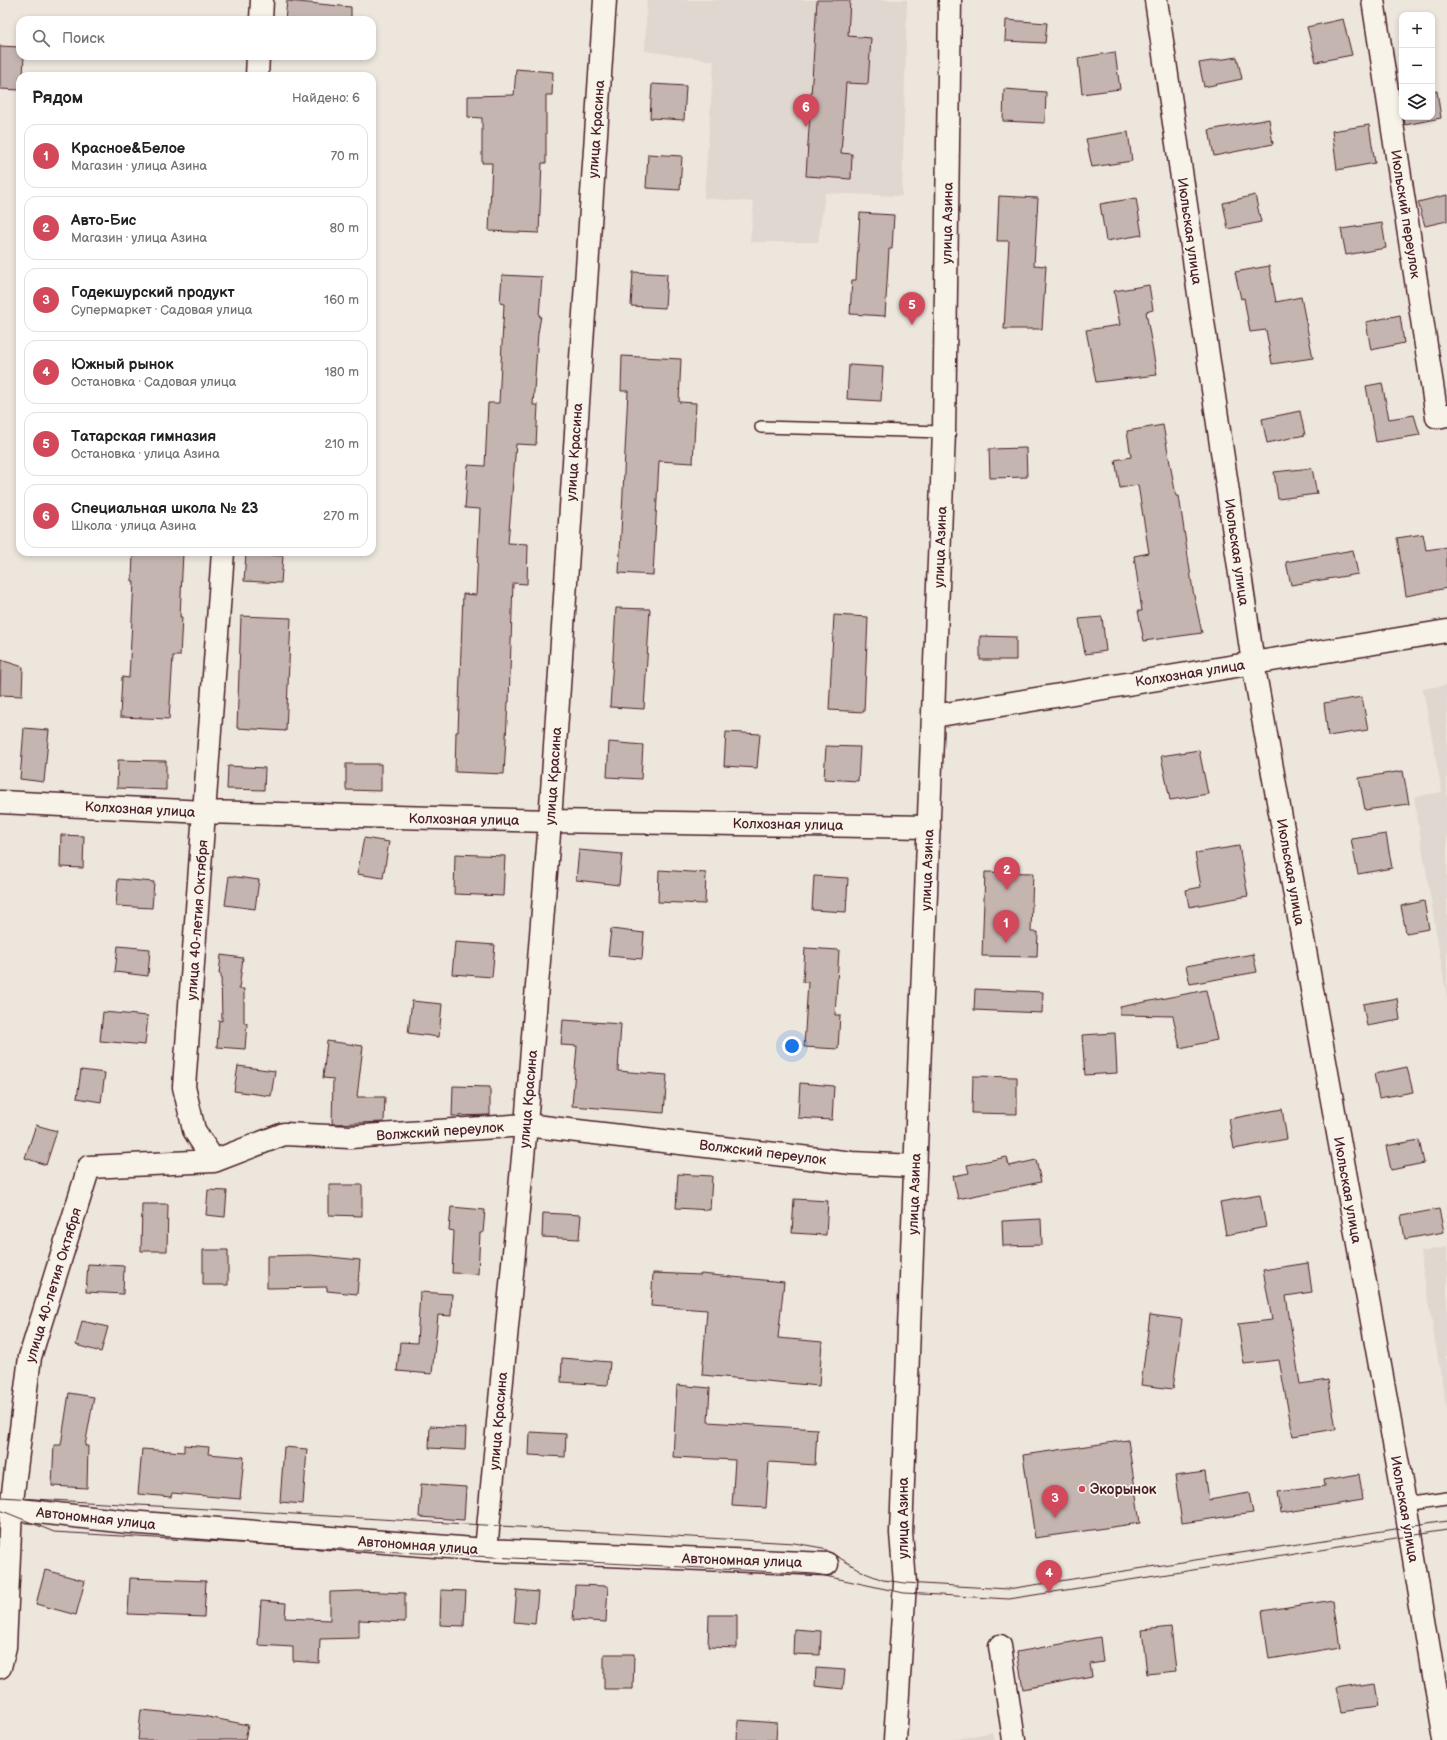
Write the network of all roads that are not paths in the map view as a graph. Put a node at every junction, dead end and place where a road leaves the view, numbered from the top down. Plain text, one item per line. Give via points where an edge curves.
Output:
1 (262, 0) edge
2 (605, 0) edge
3 (950, 0) edge
4 (1156, 0) edge
5 (1373, 0) edge
6 (260, 16) edge
7 (258, 60) edge
8 (257, 72) edge
9 (1447, 415) edge
10 (761, 427) dead end
11 (944, 432) junction
12 (223, 556) edge
13 (1447, 631) edge
14 (1253, 663) junction
15 (934, 716) junction
16 (0, 802) edge
17 (205, 812) junction
18 (550, 821) junction
19 (929, 827) junction
20 (526, 1124) junction
21 (214, 1161) junction
22 (915, 1166) junction
23 (89, 1167) joint
24 (1447, 1498) edge
25 (1405, 1504) junction
26 (11, 1509) junction
27 (5, 1543) edge
28 (486, 1550) junction
29 (827, 1564) dead end
30 (1000, 1646) dead end
31 (0, 1667) edge
32 (895, 1740) edge
33 (1014, 1740) edge
34 (1444, 1740) edge

1 - 6 street
2 - 18 street, улица Красина
3 - 11 street, улица Азина
4 - 14 street, Июльская улица
5 - 9 street, Июльский переулок via 1437,417
7 - 8 street
10 - 11 lane
11 - 15 street, улица Азина
12 - 17 street, улица 40-летия Октября
13 - 14 street, Колхозная улица
14 - 15 street, Колхозная улица
14 - 25 street, Июльская улица
15 - 19 street, улица Азина
16 - 17 street, Колхозная улица
17 - 18 street, Колхозная улица
17 - 21 street, улица 40-летия Октября via 184,1087 194,1130
18 - 19 street, Колхозная улица
18 - 20 street, улица Красина
19 - 22 street, улица Азина
20 - 21 street, Волжский переулок via 350,1137 284,1134
20 - 22 street, Волжский переулок via 852,1163
20 - 28 street, улица Красина
21 - 23 street, Волжский переулок
22 - 32 street, улица Азина via 901,1533 905,1583
23 - 26 street, улица 40-летия Октября via 30,1357
24 - 25 lane
25 - 34 street, Июльская улица
26 - 27 street, улица 40-летия Октября
26 - 28 street, Автономная улица via 128,1522
27 - 31 street, улица 40-летия Октября via 5,1647
28 - 29 street, Автономная улица
30 - 33 street

